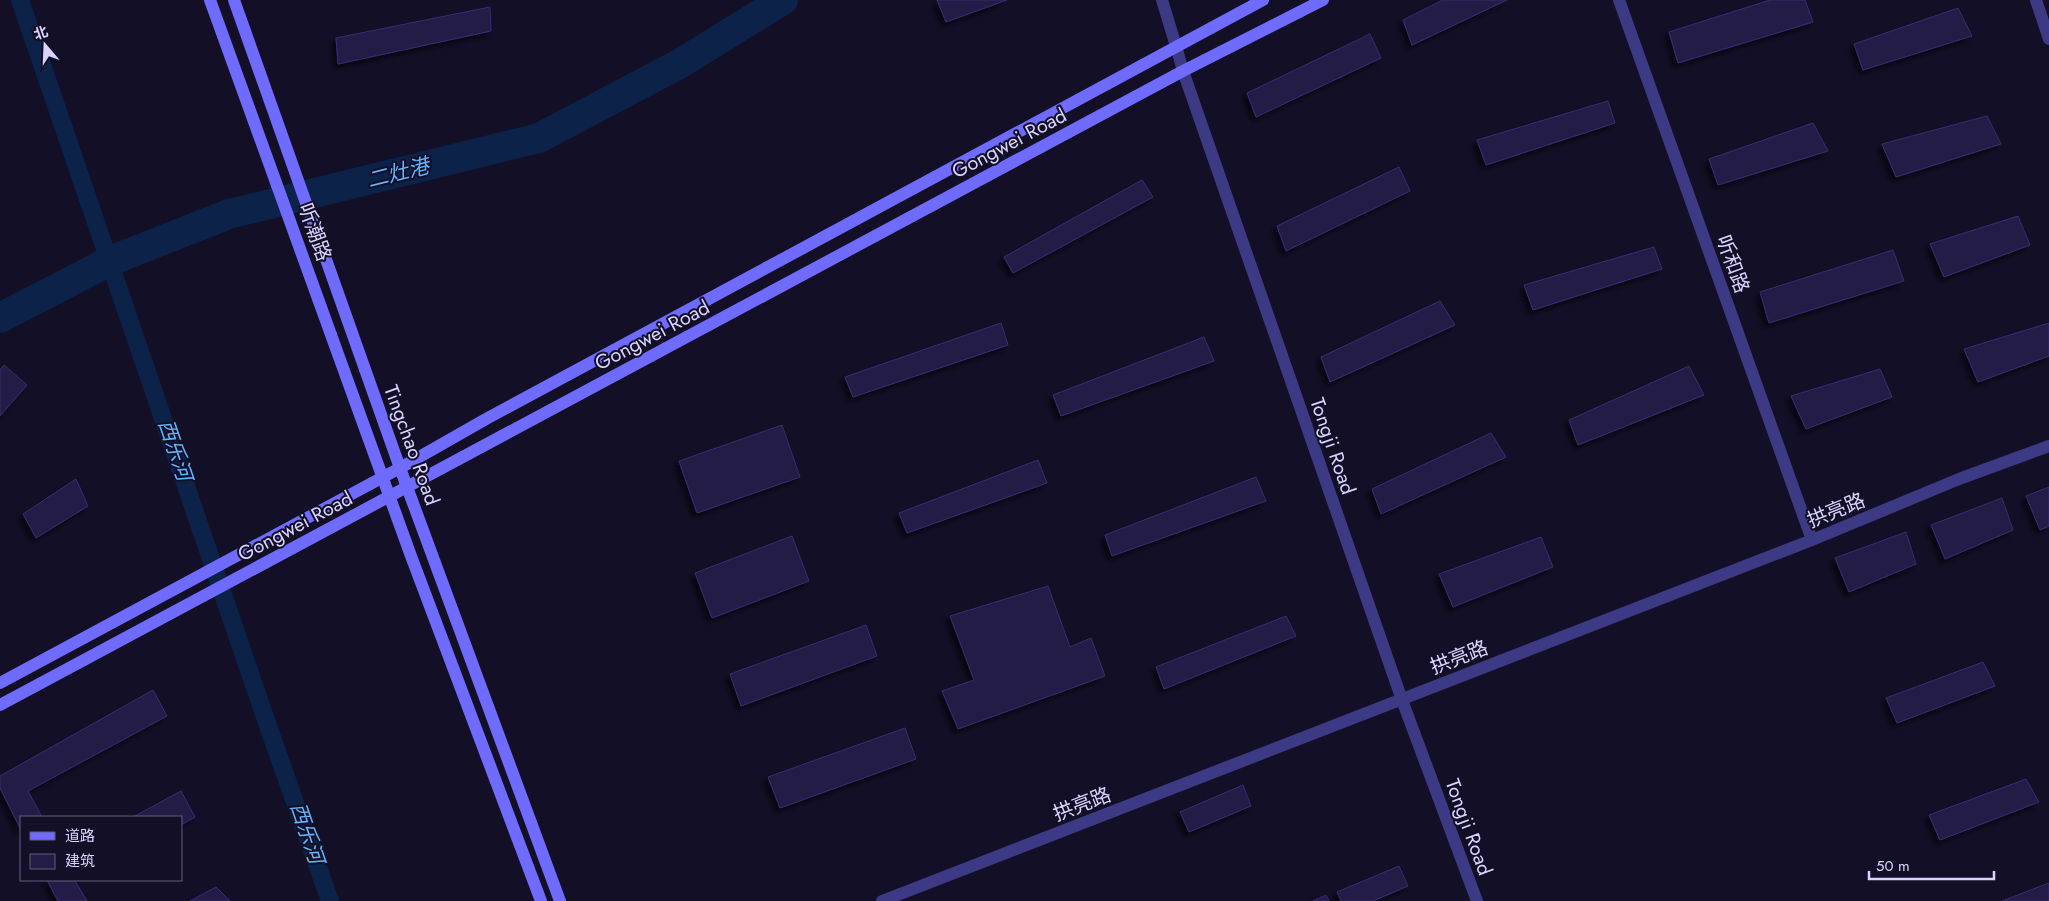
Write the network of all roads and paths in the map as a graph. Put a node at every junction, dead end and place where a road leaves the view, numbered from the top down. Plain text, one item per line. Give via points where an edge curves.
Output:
1 (210, 0) edge
2 (234, 0) edge
3 (1162, 0) edge
4 (1263, 0) edge
5 (1323, 0) edge
6 (1619, 0) edge
7 (2036, 0) edge
8 (2049, 39) edge
9 (1176, 46) junction
10 (1183, 71) junction
11 (2049, 446) edge
12 (400, 468) junction
13 (382, 478) junction
14 (407, 487) junction
15 (389, 497) junction
16 (1812, 540) junction
17 (0, 683) edge
18 (1402, 700) junction
19 (0, 705) edge
20 (541, 901) edge
21 (560, 901) edge
22 (882, 901) edge
23 (1477, 901) edge

1 - 13 main road, 听潮路
2 - 12 main road, Tingchao Road
3 - 9 street, Tongji Road
4 - 9 main road, Gongwei Road
5 - 10 main road, Gongwei Road
6 - 16 street, 听和路
7 - 8 street
9 - 10 street, Tongji Road
9 - 12 main road, Gongwei Road via 486,418
10 - 14 main road, Gongwei Road
10 - 18 street, Tongji Road
11 - 16 street, 拱亮路 via 1958,479
12 - 13 main road, Gongwei Road
12 - 14 main road, Tingchao Road
13 - 15 main road, Tingchao Road
13 - 17 main road, Gongwei Road
14 - 15 main road, Gongwei Road
14 - 21 main road, Tingchao Road
15 - 19 main road, Gongwei Road
15 - 20 main road, Tingchao Road
16 - 18 street, 拱亮路
18 - 22 street, 拱亮路
18 - 23 street, Tongji Road

